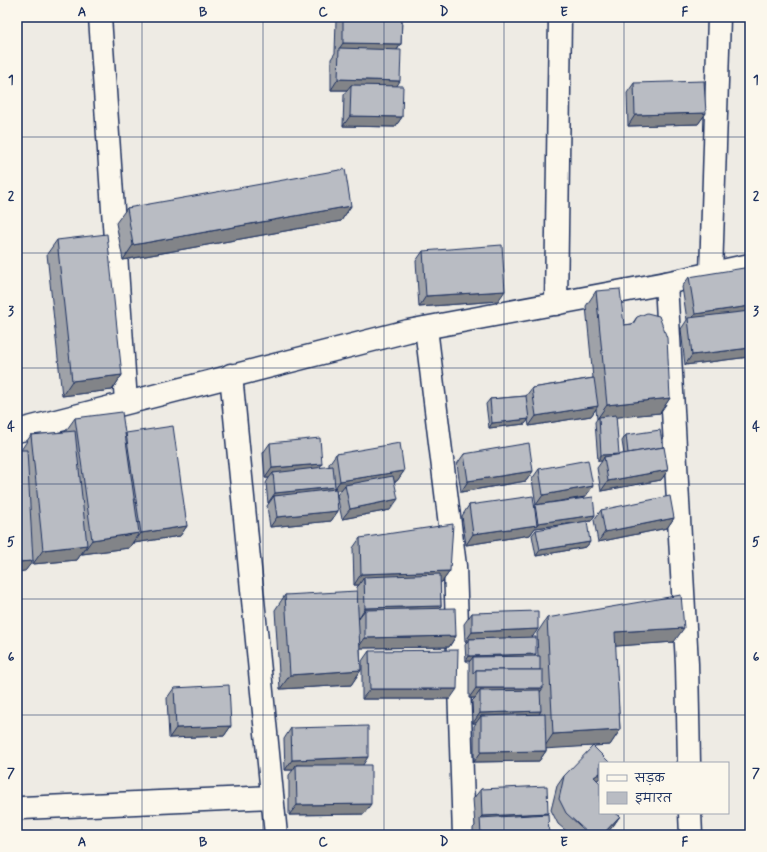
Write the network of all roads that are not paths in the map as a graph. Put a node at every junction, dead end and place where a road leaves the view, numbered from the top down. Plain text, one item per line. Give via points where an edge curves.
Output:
1 (100, 17) edge
2 (560, 17) edge
3 (719, 17) edge
4 (750, 265) edge
5 (711, 274) junction
6 (666, 283) junction
7 (556, 304) junction
8 (426, 328) junction
9 (231, 375) junction
10 (126, 402) junction
11 (17, 431) edge
12 (689, 762) edge
13 (272, 797) junction
14 (22, 808) dead end
15 (690, 814) edge
16 (276, 835) edge
17 (464, 835) edge
18 (691, 835) edge

1 - 10 street
2 - 7 street
3 - 5 street
4 - 5 street
5 - 6 street
6 - 7 street
6 - 12 street via 687,664
7 - 8 street
8 - 9 street
8 - 17 street via 455,566
9 - 10 street
9 - 13 street
10 - 11 street
13 - 14 street
13 - 16 street
15 - 18 street

